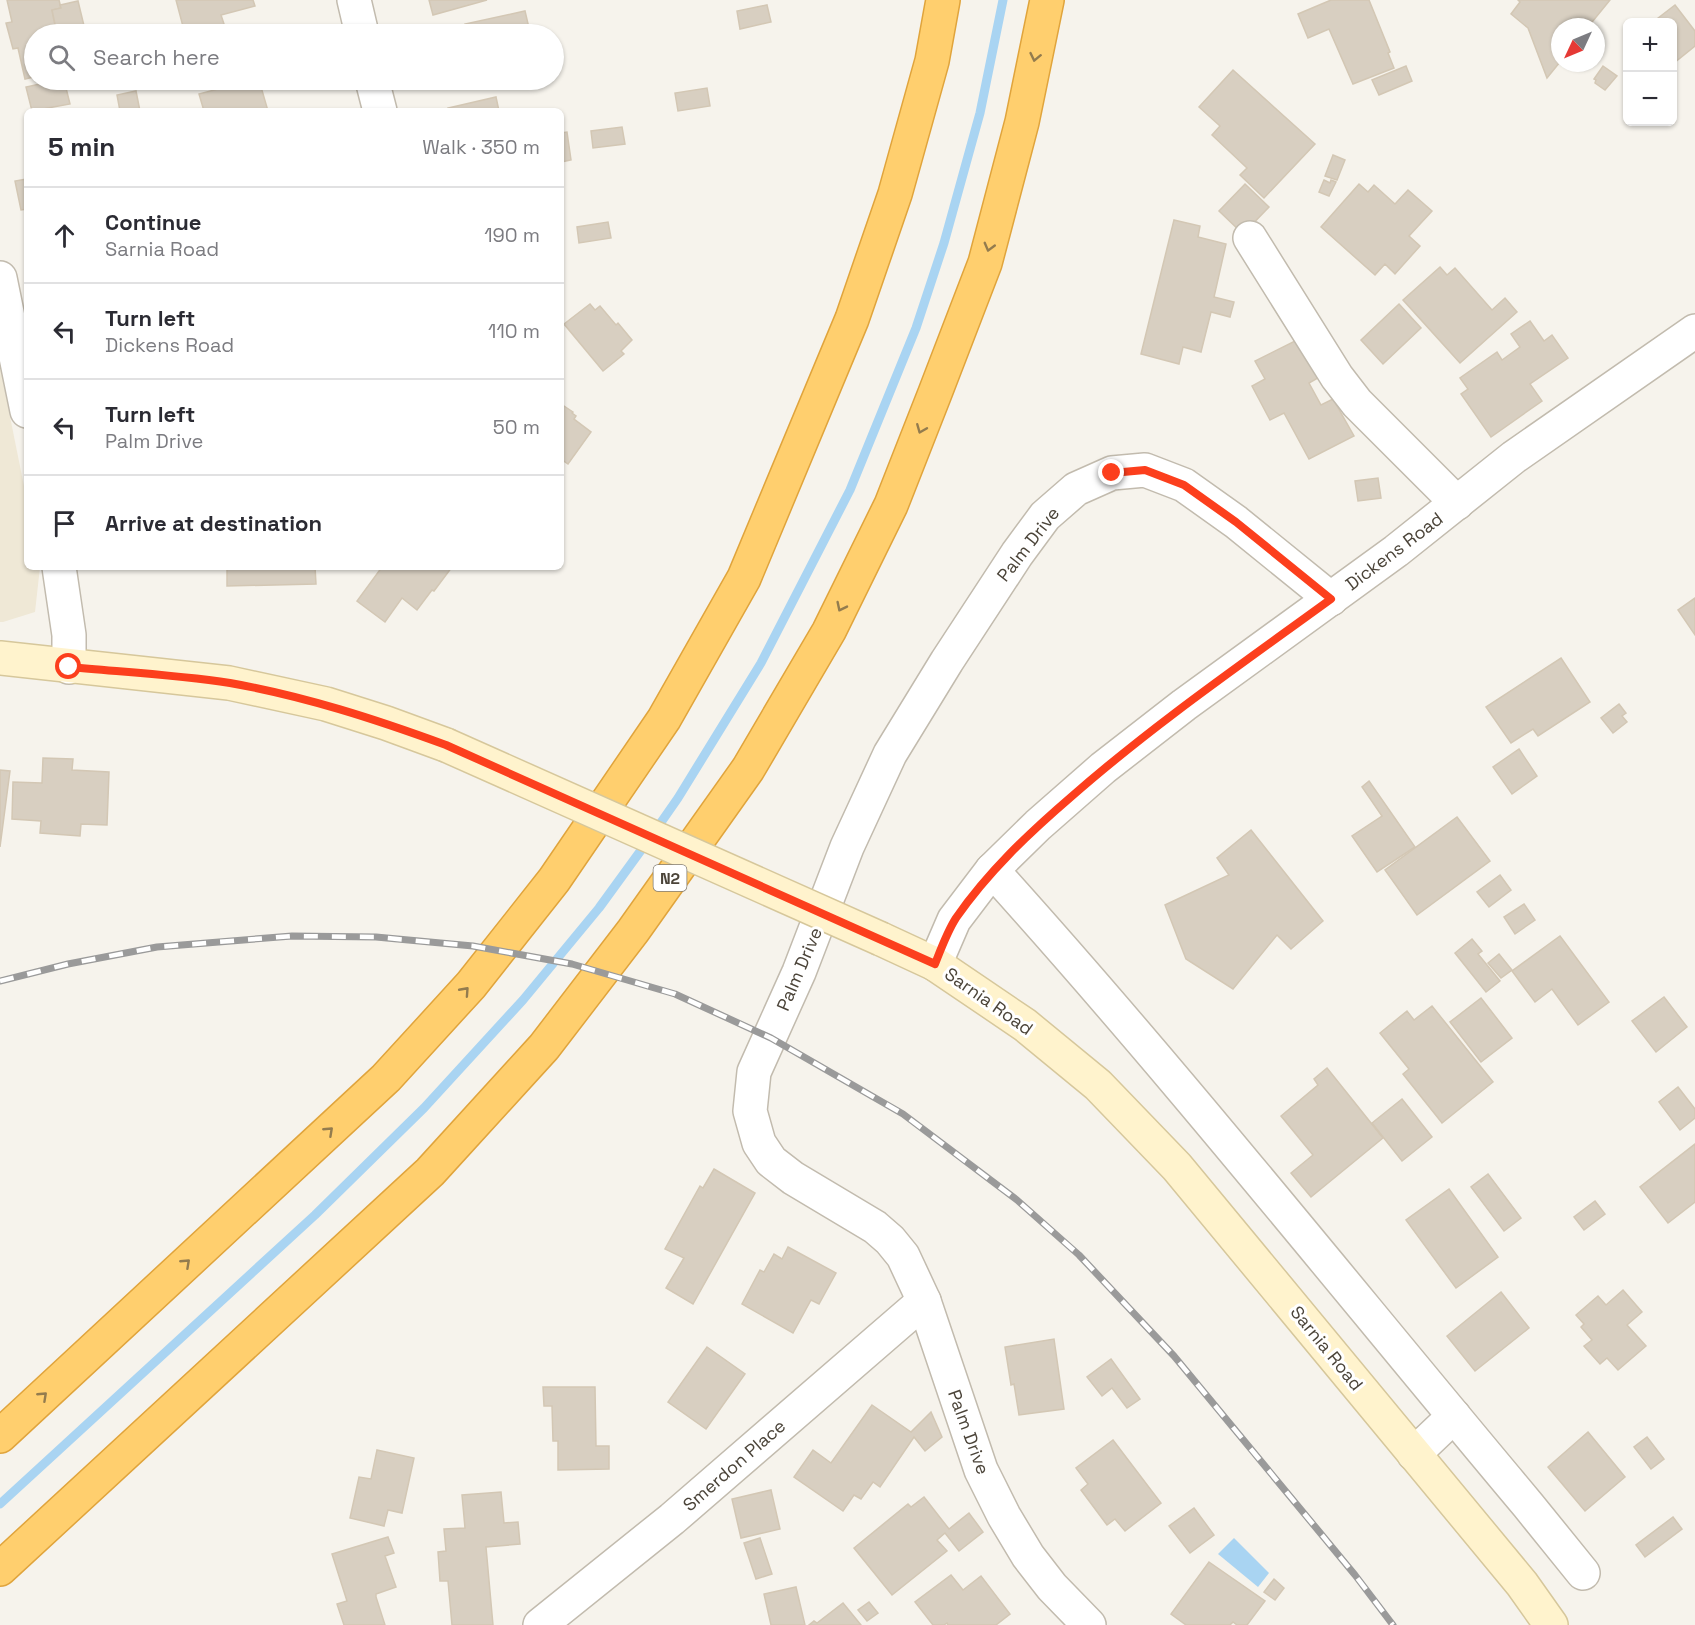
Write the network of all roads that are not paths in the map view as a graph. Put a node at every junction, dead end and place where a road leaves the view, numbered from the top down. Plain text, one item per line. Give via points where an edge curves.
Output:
1 (354, 0) edge
2 (943, 0) edge
3 (1047, 0) edge
4 (360, 24) edge
5 (375, 90) edge
6 (379, 108) edge
7 (1250, 238) dead end
8 (0, 278) edge
9 (1695, 331) edge
10 (24, 396) edge
11 (1457, 502) junction
12 (59, 570) edge
13 (1331, 599) junction
14 (0, 658) edge
15 (69, 667) junction
16 (992, 870) junction
17 (935, 964) junction
18 (924, 1301) junction
19 (1454, 1416) junction
20 (0, 1436) edge
21 (1414, 1454) junction
22 (0, 1569) edge
23 (1583, 1574) dead end
24 (540, 1625) edge
25 (1089, 1625) edge
26 (1551, 1625) edge

1 - 4 street
20 -> 2 highway via 386,1078 471,985 554,880 664,719 744,579 852,319 895,194 932,61
3 -> 22 highway, N2 via 1022,122 985,263 935,393 891,505 829,631 748,769 544,1047 430,1172
5 - 6 street
7 - 11 street via 1357,403
8 - 10 street
9 - 11 street, Dickens Road via 1514,457
11 - 13 street, Dickens Road
12 - 15 street via 69,635
13 - 16 street, Dickens Road via 1103,768
13 - 18 street, Palm Drive via 1184,485 1145,470 1112,473 1076,489 1045,516 953,651 890,754 754,1072 750,1111 759,1143 771,1161 890,1240 903,1256
14 - 15 main road, Sarnia Road
15 - 17 main road, Sarnia Road, bridge via 229,683 326,704 386,723 446,745
16 - 17 street, Dickens Road via 954,920
16 - 19 street via 1165,1067
17 - 21 main road, Sarnia Road via 1025,1024 1098,1085 1177,1167
18 - 24 street, Smerdon Place via 672,1519
18 - 25 street, Palm Drive via 981,1470 1004,1516 1052,1587
19 - 21 street
19 - 23 street
21 - 26 main road, Sarnia Road via 1522,1584

